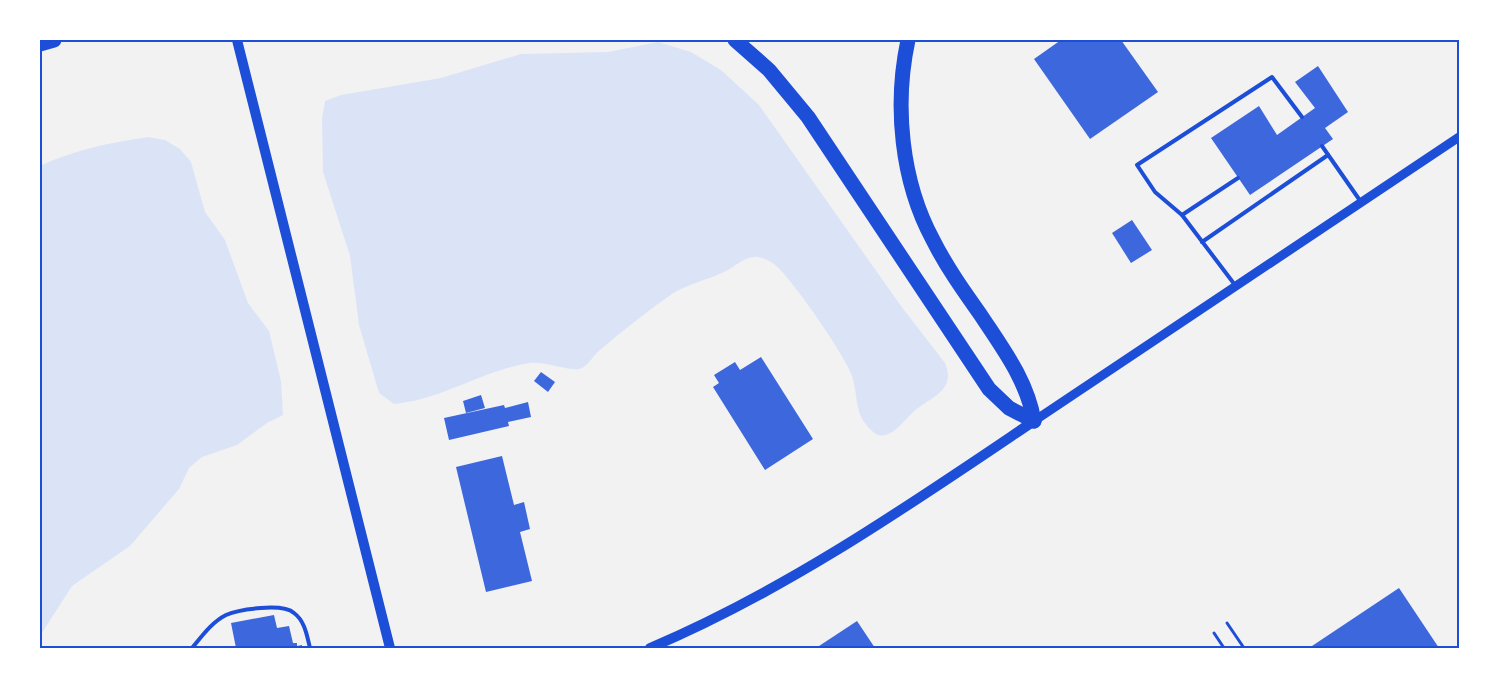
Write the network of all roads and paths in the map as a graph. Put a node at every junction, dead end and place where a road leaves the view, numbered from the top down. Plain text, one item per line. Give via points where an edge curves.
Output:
1 (54, 40) edge
2 (238, 40) edge
3 (736, 40) edge
4 (908, 40) edge
5 (40, 44) edge
6 (1302, 118) dead end
7 (1459, 137) edge
8 (1322, 146) dead end
9 (1328, 155) junction
10 (1238, 178) dead end
11 (1361, 202) junction
12 (1182, 215) junction
13 (1202, 242) junction
14 (1235, 286) junction
15 (1034, 421) junction
16 (1227, 623) dead end
17 (1214, 633) dead end
18 (192, 648) edge
19 (310, 648) edge
20 (390, 648) edge
21 (650, 648) edge
22 (1224, 648) edge
23 (1244, 648) edge

1 - 5 highway
2 - 20 main road
3 - 15 highway via 769,70 804,111 989,389 1009,408
4 - 15 highway via 902,84 902,118 915,197 944,261 1018,373 1028,395
6 - 12 lane via 1272,77 1137,165 1155,192
7 - 11 street
8 - 9 lane
9 - 11 lane
9 - 13 lane
10 - 12 lane
11 - 14 street
12 - 13 lane
13 - 14 lane
14 - 15 street
15 - 21 main road via 848,544 736,608
16 - 23 path
17 - 22 path
18 - 19 lane via 212,624 226,615 289,608 303,624

